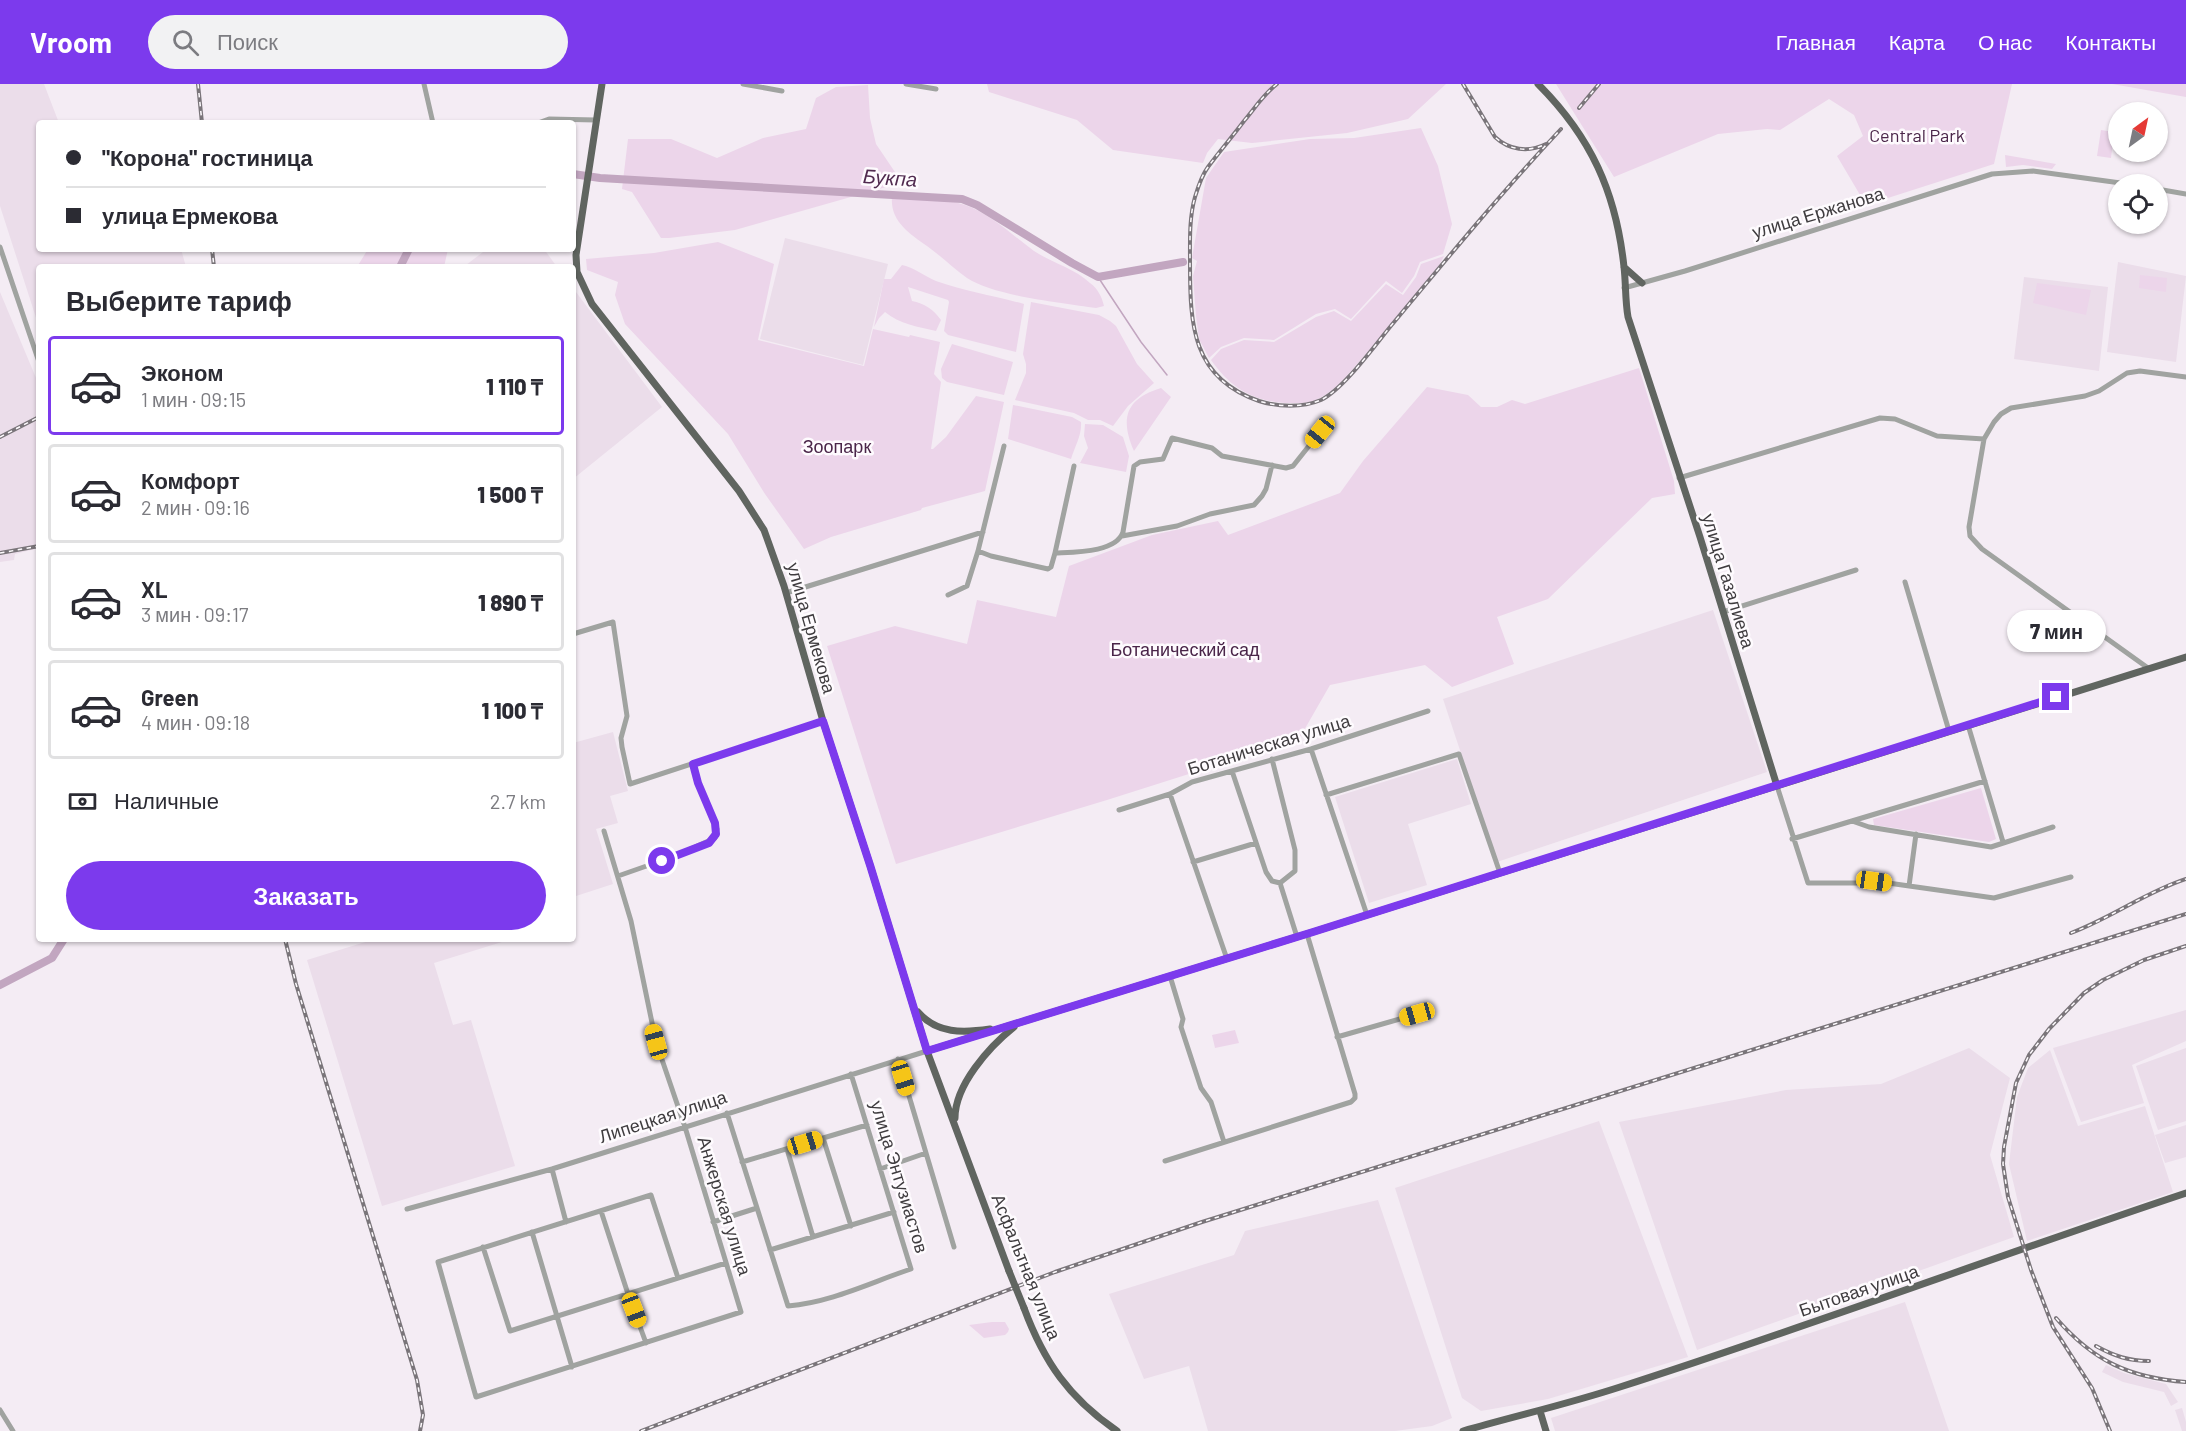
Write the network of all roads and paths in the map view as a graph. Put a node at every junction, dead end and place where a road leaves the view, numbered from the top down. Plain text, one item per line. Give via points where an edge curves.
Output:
1 (424, 84) edge
2 (602, 84) edge
3 (743, 84) edge
4 (906, 84) edge
5 (1538, 84) edge
6 (936, 89) dead end
7 (782, 91) dead end
8 (432, 120) edge
9 (546, 120) edge
10 (596, 120) junction
11 (2108, 181) edge
12 (2168, 191) edge
13 (2186, 194) edge
14 (0, 247) edge
15 (1624, 267) junction
16 (1642, 283) junction
17 (1624, 288) junction
18 (36, 353) edge
19 (2186, 377) edge
20 (1320, 432) dead end
21 (1984, 439) junction
22 (1004, 446) dead end
23 (1272, 465) junction
24 (1074, 466) dead end
25 (1679, 478) junction
26 (983, 532) junction
27 (1122, 536) junction
28 (978, 551) junction
29 (1055, 553) junction
30 (1856, 570) dead end
31 (1905, 582) dead end
32 (786, 593) junction
33 (948, 595) dead end
34 (1723, 612) junction
35 (576, 633) edge
36 (2186, 657) edge
37 (2148, 668) junction
38 (1428, 711) dead end
39 (823, 721) junction
40 (1968, 725) junction
41 (1949, 731) junction
42 (1311, 749) junction
43 (1272, 759) junction
44 (693, 764) junction
45 (1232, 771) junction
46 (1985, 781) junction
47 (1776, 786) junction
48 (1170, 794) junction
49 (1326, 795) junction
50 (1119, 810) dead end
51 (1852, 821) junction
52 (2053, 827) dead end
53 (604, 831) dead end
54 (1916, 834) junction
55 (1792, 839) junction
56 (2002, 842) junction
57 (1256, 843) junction
58 (1193, 862) junction
59 (1500, 873) junction
60 (618, 876) junction
61 (2071, 877) dead end
62 (1280, 883) junction
63 (1909, 886) junction
64 (1367, 915) junction
65 (1307, 934) junction
66 (1297, 937) junction
67 (1227, 959) junction
68 (1170, 976) junction
69 (914, 1008) junction
70 (1417, 1014) dead end
71 (1018, 1023) junction
72 (1337, 1037) junction
73 (927, 1051) junction
74 (898, 1059) junction
75 (851, 1074) junction
76 (727, 1113) junction
77 (955, 1124) junction
78 (867, 1125) junction
79 (685, 1127) junction
80 (823, 1138) junction
81 (1224, 1143) junction
82 (787, 1149) junction
83 (926, 1153) junction
84 (1165, 1161) dead end
85 (742, 1162) junction
86 (880, 1168) junction
87 (552, 1169) junction
88 (2186, 1192) edge
89 (757, 1208) junction
90 (407, 1209) dead end
91 (601, 1210) junction
92 (894, 1212) junction
93 (566, 1221) junction
94 (712, 1222) junction
95 (851, 1226) junction
96 (532, 1232) junction
97 (813, 1237) junction
98 (483, 1247) junction
99 (954, 1247) dead end
100 (770, 1250) junction
101 (726, 1263) junction
102 (678, 1278) junction
103 (628, 1294) junction
104 (557, 1316) junction
105 (646, 1343) junction
106 (572, 1367) junction
107 (0, 1410) edge
108 (1540, 1411) junction
109 (13, 1431) edge
110 (1118, 1431) edge
111 (1463, 1431) edge
112 (1546, 1431) edge

1 - 8 street
2 - 10 main road, улица Ермекова
3 - 7 street
4 - 6 street
5 - 15 main road, улица Газалиева via 1574,124 1595,159 1612,203
9 - 10 street
10 - 32 main road, улица Ермекова via 577,237 577,272 592,304 739,491 764,530
11 - 16 street, улица Ержанова via 2021,170 1979,177
12 - 13 street
14 - 18 street
15 - 16 main road
15 - 17 main road, улица Газалиева
16 - 17 street, улица Ержанова
17 - 25 main road, улица Газалиева via 1628,317
19 - 21 street via 2140,371 2085,396 2011,408 1994,422
20 - 23 street via 1293,466
21 - 25 street via 1938,436 1895,419 1880,418
21 - 37 street via 1969,527 1974,542
22 - 26 street
23 - 27 street via 1266,489 1254,505 1210,514 1178,526
23 - 27 street via 1222,456 1212,448 1172,438 1163,459 1134,466
24 - 29 street
25 - 34 main road, улица Газалиева
26 - 28 street
26 - 32 street
27 - 29 street via 1097,549
28 - 29 street via 1048,569
28 - 33 street via 967,586
30 - 34 street
31 - 41 street
32 - 39 main road, улица Ермекова
34 - 47 main road, улица Газалиева
35 - 44 street via 613,622 627,716 621,738 630,784
36 - 37 main road
37 - 40 main road
38 - 42 street, Ботаническая улица
39 - 44 street
39 - 69 main road, улица Ермекова
40 - 41 main road
40 - 46 street
41 - 47 main road
42 - 43 street, Ботаническая улица
42 - 49 street
43 - 45 street, Ботаническая улица
43 - 62 street via 1295,850 1295,871
44 - 60 street via 717,829 715,838
45 - 48 street, Ботаническая улица via 1192,782
45 - 57 street
46 - 51 street
46 - 56 street
47 - 55 street, улица Газалиева
47 - 59 main road
48 - 50 street, Ботаническая улица
48 - 58 street
49 - 59 street via 1459,754
49 - 64 street
51 - 54 street via 1869,828
51 - 55 street
52 - 56 street
53 - 60 street, Анжерская улица
54 - 56 street via 1991,847
54 - 63 street
55 - 63 street, улица Газалиева via 1808,883 1874,881
57 - 58 street
57 - 62 street via 1266,872 1272,881
58 - 67 street
59 - 64 main road
60 - 79 street, Анжерская улица via 654,1036
61 - 63 street via 1994,898
62 - 66 street
64 - 65 main road
65 - 66 main road
65 - 72 street
66 - 67 main road
67 - 68 main road
68 - 71 main road
68 - 81 street via 1183,1019 1181,1028
69 - 71 main road via 926,1021 942,1029 963,1032
69 - 73 main road, улица Ермекова
70 - 72 street
71 - 73 main road
71 - 77 main road via 991,1047 966,1083 955,1110
72 - 81 street via 1355,1094 1353,1100
73 - 74 street, Липецкая улица
73 - 77 main road, Асфальтная улица
74 - 75 street, Липецкая улица
74 - 83 street
75 - 76 street, Липецкая улица
75 - 78 street, улица Энтузиастов
76 - 79 street, Липецкая улица
76 - 85 street
77 - 110 main road, Асфальтная улица, bridge via 1041,1348 1064,1384 1090,1412
78 - 80 street
78 - 86 street, улица Энтузиастов
79 - 87 street, Липецкая улица
79 - 94 street, Анжерская улица
80 - 82 street
80 - 95 street
81 - 84 street
82 - 85 street
82 - 97 street
83 - 86 street
83 - 99 street
85 - 89 street
86 - 92 street, улица Энтузиастов
87 - 90 street, Липецкая улица
87 - 93 street
88 - 108 main road, Бытовая улица via 1800,1328
89 - 94 street
89 - 100 street
91 - 93 street
91 - 102 street via 651,1195
91 - 103 street
92 - 95 street
92 - 100 street, улица Энтузиастов via 911,1269 832,1299 788,1306
93 - 96 street
94 - 101 street, Анжерская улица
95 - 97 street
96 - 98 street
96 - 104 street
97 - 100 street
98 - 104 street via 509,1330
98 - 106 street via 438,1262 476,1397
101 - 102 street
101 - 105 street, Анжерская улица via 741,1312
102 - 103 street
103 - 104 street
103 - 105 street
104 - 106 street
105 - 106 street
107 - 109 street
108 - 111 main road
108 - 112 main road

